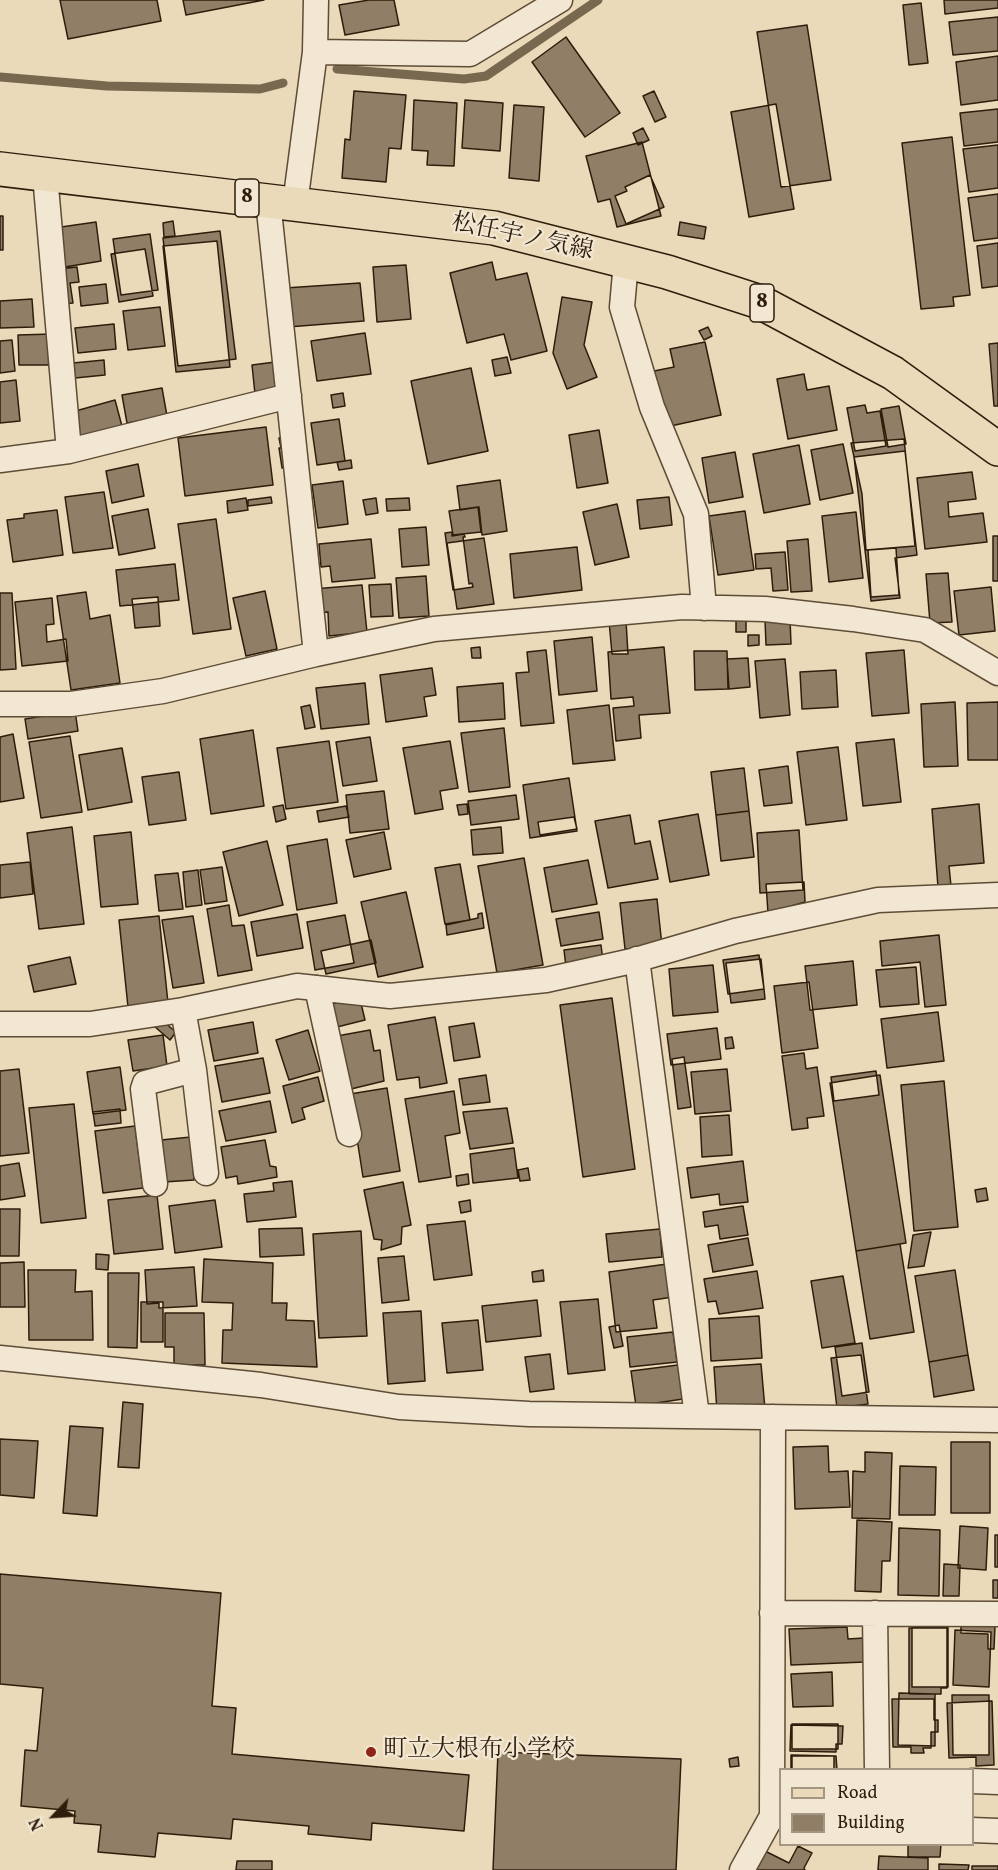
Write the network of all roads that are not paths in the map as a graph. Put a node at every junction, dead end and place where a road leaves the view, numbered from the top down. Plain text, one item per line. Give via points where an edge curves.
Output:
1 (316, 0) edge
2 (560, 0) edge
3 (315, 52) junction
4 (0, 169) edge
5 (45, 175) junction
6 (281, 203) junction
7 (626, 262) junction
8 (289, 396) junction
9 (998, 449) edge
10 (69, 451) junction
11 (0, 460) edge
12 (704, 608) junction
13 (316, 654) junction
14 (998, 673) edge
15 (0, 704) edge
16 (998, 895) edge
17 (637, 959) junction
18 (317, 988) junction
19 (183, 1010) junction
20 (0, 1023) edge
21 (194, 1070) junction
22 (349, 1134) dead end
23 (206, 1173) dead end
24 (155, 1184) dead end
25 (0, 1358) edge
26 (697, 1416) junction
27 (773, 1418) junction
28 (998, 1420) edge
29 (772, 1613) junction
30 (874, 1613) junction
31 (998, 1614) edge
32 (877, 1768) edge
33 (974, 1781) edge
34 (998, 1782) edge
35 (776, 1817) edge
36 (974, 1830) edge
37 (998, 1831) edge
38 (742, 1870) edge

1 - 3 street
2 - 3 street via 470,54
3 - 6 street
4 - 5 main road, 松任宇ノ気線 / 8
5 - 6 main road, 松任宇ノ気線 / 8
5 - 10 street
6 - 7 main road, 松任宇ノ気線 / 8 via 494,228
6 - 8 street
7 - 9 main road, 松任宇ノ気線 / 8 via 759,302 893,373
7 - 12 street via 622,307 652,407 696,514
8 - 10 street
8 - 13 street
10 - 11 street
12 - 13 street via 434,629
12 - 14 street via 765,609 925,630
13 - 15 street via 163,691 71,704
16 - 17 street via 878,900 735,931
17 - 18 street via 546,980 390,996
17 - 26 street
18 - 19 street via 297,986
18 - 22 street
19 - 20 street via 90,1024
19 - 21 street
21 - 23 street
21 - 24 street via 145,1083
25 - 26 street via 261,1385 399,1407 529,1414
26 - 27 street
27 - 28 street
27 - 29 street
29 - 30 street
29 - 35 street
30 - 31 street
30 - 32 street
33 - 34 street
35 - 38 street
36 - 37 street

